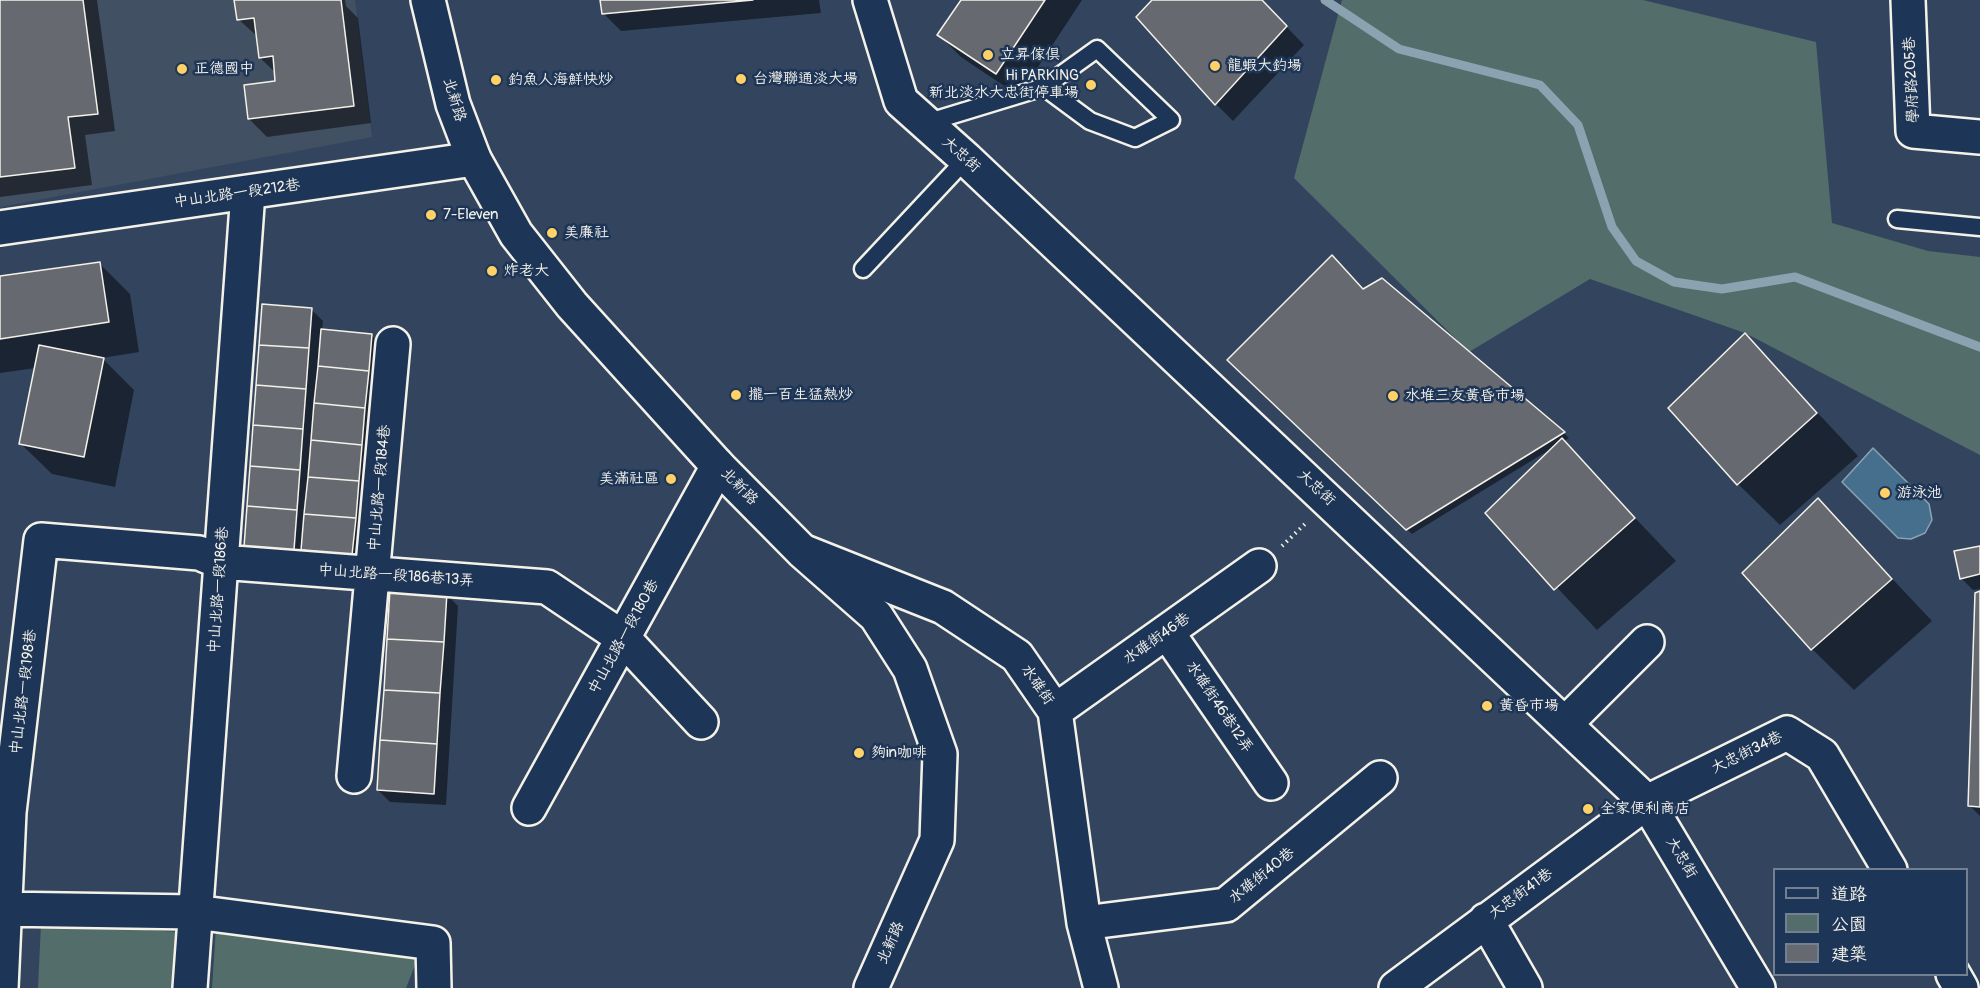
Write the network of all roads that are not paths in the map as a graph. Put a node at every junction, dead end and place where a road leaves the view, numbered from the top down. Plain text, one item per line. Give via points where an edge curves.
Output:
1 (428, 0) edge
2 (870, 0) edge
3 (1908, 0) edge
4 (1044, 87) junction
5 (926, 123) junction
6 (1980, 137) edge
7 (474, 159) junction
8 (966, 159) junction
9 (248, 192) junction
10 (1897, 219) dead end
11 (1980, 226) edge
12 (0, 228) edge
13 (863, 270) dead end
14 (393, 344) dead end
15 (718, 466) junction
16 (42, 540) joint
17 (802, 551) junction
18 (221, 562) junction
19 (1259, 566) road end
20 (372, 575) junction
21 (1167, 632) junction
22 (623, 638) junction
23 (1647, 642) dead end
24 (1055, 711) junction
25 (701, 723) dead end
26 (1565, 724) junction
27 (354, 776) dead end
28 (1380, 778) dead end
29 (1271, 783) dead end
30 (1647, 802) junction
31 (529, 808) dead end
32 (1889, 868) edge
33 (2, 909) edge
34 (195, 912) junction
35 (1486, 920) junction
36 (1084, 923) junction
37 (1, 988) edge
38 (190, 988) edge
39 (434, 988) edge
40 (871, 988) edge
41 (1101, 988) edge
42 (1396, 988) edge
43 (1526, 988) edge
44 (1758, 988) edge

1 - 7 street, 北新路 via 453,104
2 - 5 street, 大忠街 via 901,101
3 - 6 street, 學府路205巷 via 1913,131
4 - 4 lane via 1090,121 1135,138 1171,120 1097,49
4 - 5 lane
5 - 8 street, 大忠街
7 - 9 street, 中山北路一段212巷
7 - 15 street, 北新路 via 516,234 565,296
8 - 13 lane
8 - 26 street, 大忠街
9 - 12 street, 中山北路一段212巷
9 - 18 street, 中山北路一段186巷
10 - 11 lane
14 - 20 street, 中山北路一段184巷
15 - 17 street, 北新路
15 - 22 street, 中山北路一段180巷
16 - 18 street, 中山北路一段186巷13弄 via 199,553
16 - 33 street, 中山北路一段198巷 via 9,812
17 - 24 street, 水碓街 via 943,607 1017,656
17 - 40 street, 北新路 via 876,616 910,669 940,754 937,840
18 - 20 street, 中山北路一段186巷13弄
18 - 34 street, 中山北路一段186巷
19 - 21 street, 水碓街46巷
20 - 22 street, 中山北路一段186巷13弄 via 547,587
20 - 27 street, 中山北路一段184巷
21 - 24 street, 水碓街46巷
21 - 29 street, 水碓街46巷12弄
22 - 25 street, 中山北路一段186巷13弄
22 - 31 street, 中山北路一段180巷
23 - 26 street
24 - 36 street, 水碓街
26 - 30 street, 大忠街
28 - 36 street, 水碓街40巷 via 1226,905
30 - 32 street, 大忠街34巷 via 1787,733 1822,755
30 - 35 street, 大忠街41巷
30 - 44 street, 大忠街
33 - 34 street
33 - 37 street, 中山北路一段198巷
34 - 38 street, 中山北路一段186巷
34 - 39 street via 433,943
35 - 42 street, 大忠街41巷
35 - 43 street
36 - 41 street, 水碓街

